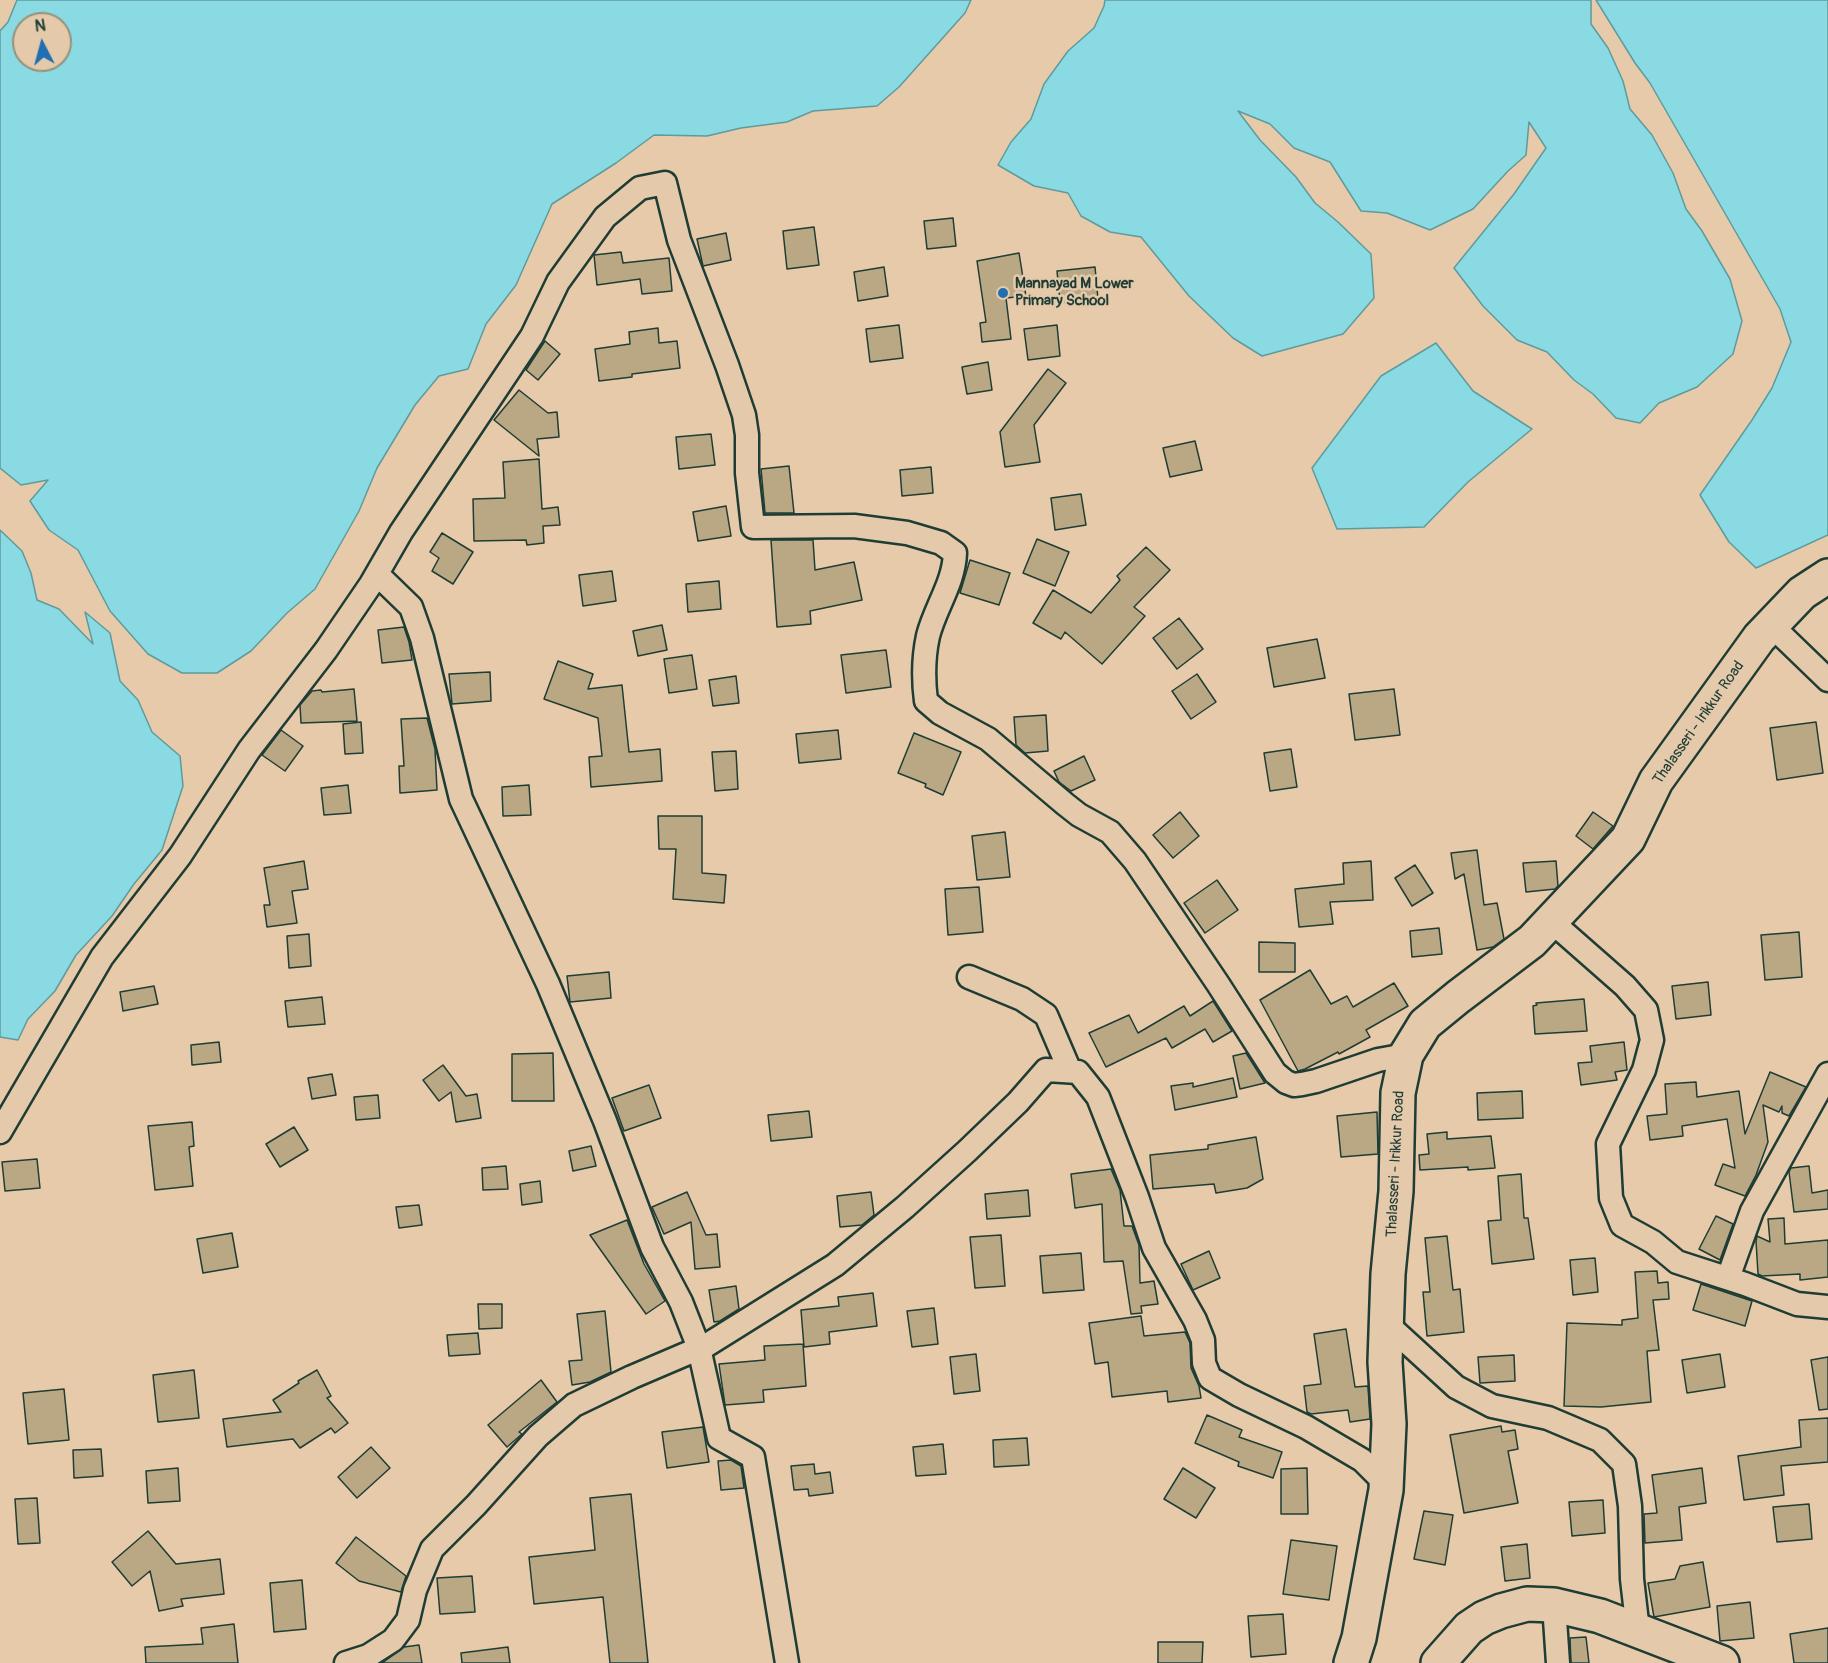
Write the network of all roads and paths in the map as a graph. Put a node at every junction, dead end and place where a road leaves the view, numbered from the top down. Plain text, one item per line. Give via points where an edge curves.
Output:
1 (377, 574) junction
2 (1828, 576) edge
3 (1771, 625) junction
4 (1828, 680) edge
5 (1551, 921) junction
6 (969, 977) dead end
7 (1406, 1055) junction
8 (1070, 1071) junction
9 (1828, 1074) edge
10 (0, 1132) edge
11 (1728, 1278) junction
12 (1828, 1307) edge
13 (1386, 1323) junction
14 (699, 1348) junction
15 (1386, 1484) junction
16 (1554, 1605) junction
17 (1638, 1631) junction
18 (346, 1663) edge
19 (788, 1663) edge
20 (1351, 1663) edge
21 (1438, 1663) edge
22 (1558, 1663) edge
23 (1722, 1663) edge

1 - 7 street via 532,336 558,282 605,217 640,188 665,183 679,240 744,415 753,527 854,526 907,533 941,543 955,553 954,568 928,635 922,670 926,701 988,739 1079,815 1110,832 1122,844 1275,1073 1286,1082 1316,1082 1378,1060
1 - 10 street via 326,650 249,750 180,856 102,957
1 - 14 street via 411,607 461,799 548,984 652,1247 681,1302
2 - 3 main road, Thalasseri - Irikkur Road via 1802,593
3 - 4 street
3 - 5 main road, Thalasseri - Irikkur Road via 1656,781 1628,839
5 - 7 main road, Thalasseri - Irikkur Road via 1532,941 1425,1024
5 - 11 street via 1625,986 1646,1010 1652,1040 1644,1070 1608,1144 1611,1198 1622,1225 1653,1242 1677,1262
6 - 8 street via 1022,999 1046,1015
7 - 13 main road, Thalasseri - Irikkur Road via 1398,1094 1396,1191
8 - 14 street via 1046,1070 967,1151 843,1257
8 - 15 street via 1078,1072 1098,1097 1154,1248 1196,1320 1210,1378 1362,1460
9 - 11 street via 1752,1211
11 - 12 street via 1797,1304
13 - 15 main road, Thalasseri - Irikkur Road
13 - 17 street via 1456,1387 1492,1406 1548,1418 1600,1440 1624,1464
14 - 18 street via 574,1405 538,1436 432,1549 408,1620 393,1640 368,1656
14 - 19 street via 719,1438 753,1457
15 - 20 main road, Thalasseri - Irikkur Road via 1359,1638
16 - 17 main road via 1600,1616
16 - 21 main road via 1527,1604 1484,1618 1469,1628
16 - 22 street
17 - 23 main road

